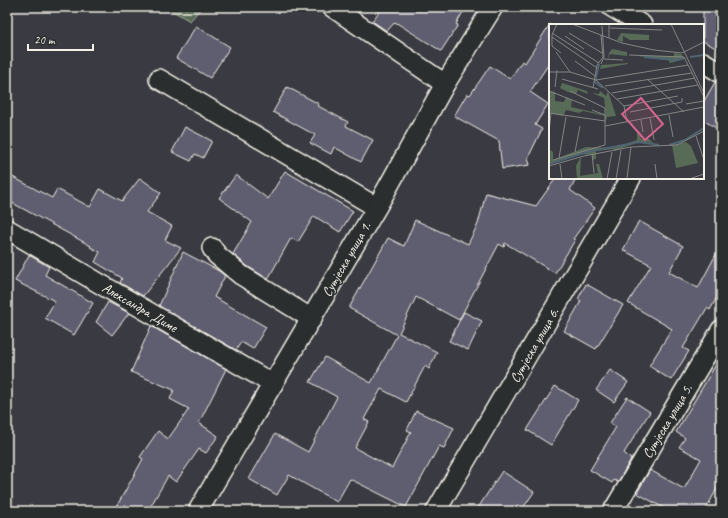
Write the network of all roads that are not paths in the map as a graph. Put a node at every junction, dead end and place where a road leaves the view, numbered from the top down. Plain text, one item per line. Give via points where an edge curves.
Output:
1 (332, 7) edge
2 (493, 7) edge
3 (612, 7) edge
4 (640, 24) edge
5 (704, 63) edge
6 (721, 73) edge
7 (159, 79) dead end
8 (445, 84) junction
9 (630, 179) edge
10 (376, 207) junction
11 (7, 229) edge
12 (212, 248) dead end
13 (312, 319) junction
14 (721, 330) edge
15 (274, 384) junction
16 (198, 511) edge
17 (436, 511) edge
18 (613, 511) edge

1 - 8 street
2 - 8 street, Сутјеска улица 1.
3 - 4 street
5 - 6 street
7 - 10 street
8 - 10 street, Сутјеска улица 1.
9 - 17 street, Сутјеска улица 6.
10 - 13 street, Сутјеска улица 1.
11 - 15 street, Александра Диме
12 - 13 street via 241,275
13 - 15 street, Сутјеска улица 1.
14 - 18 street, Сутјеска улица 5.
15 - 16 street, Сутјеска улица 1.

